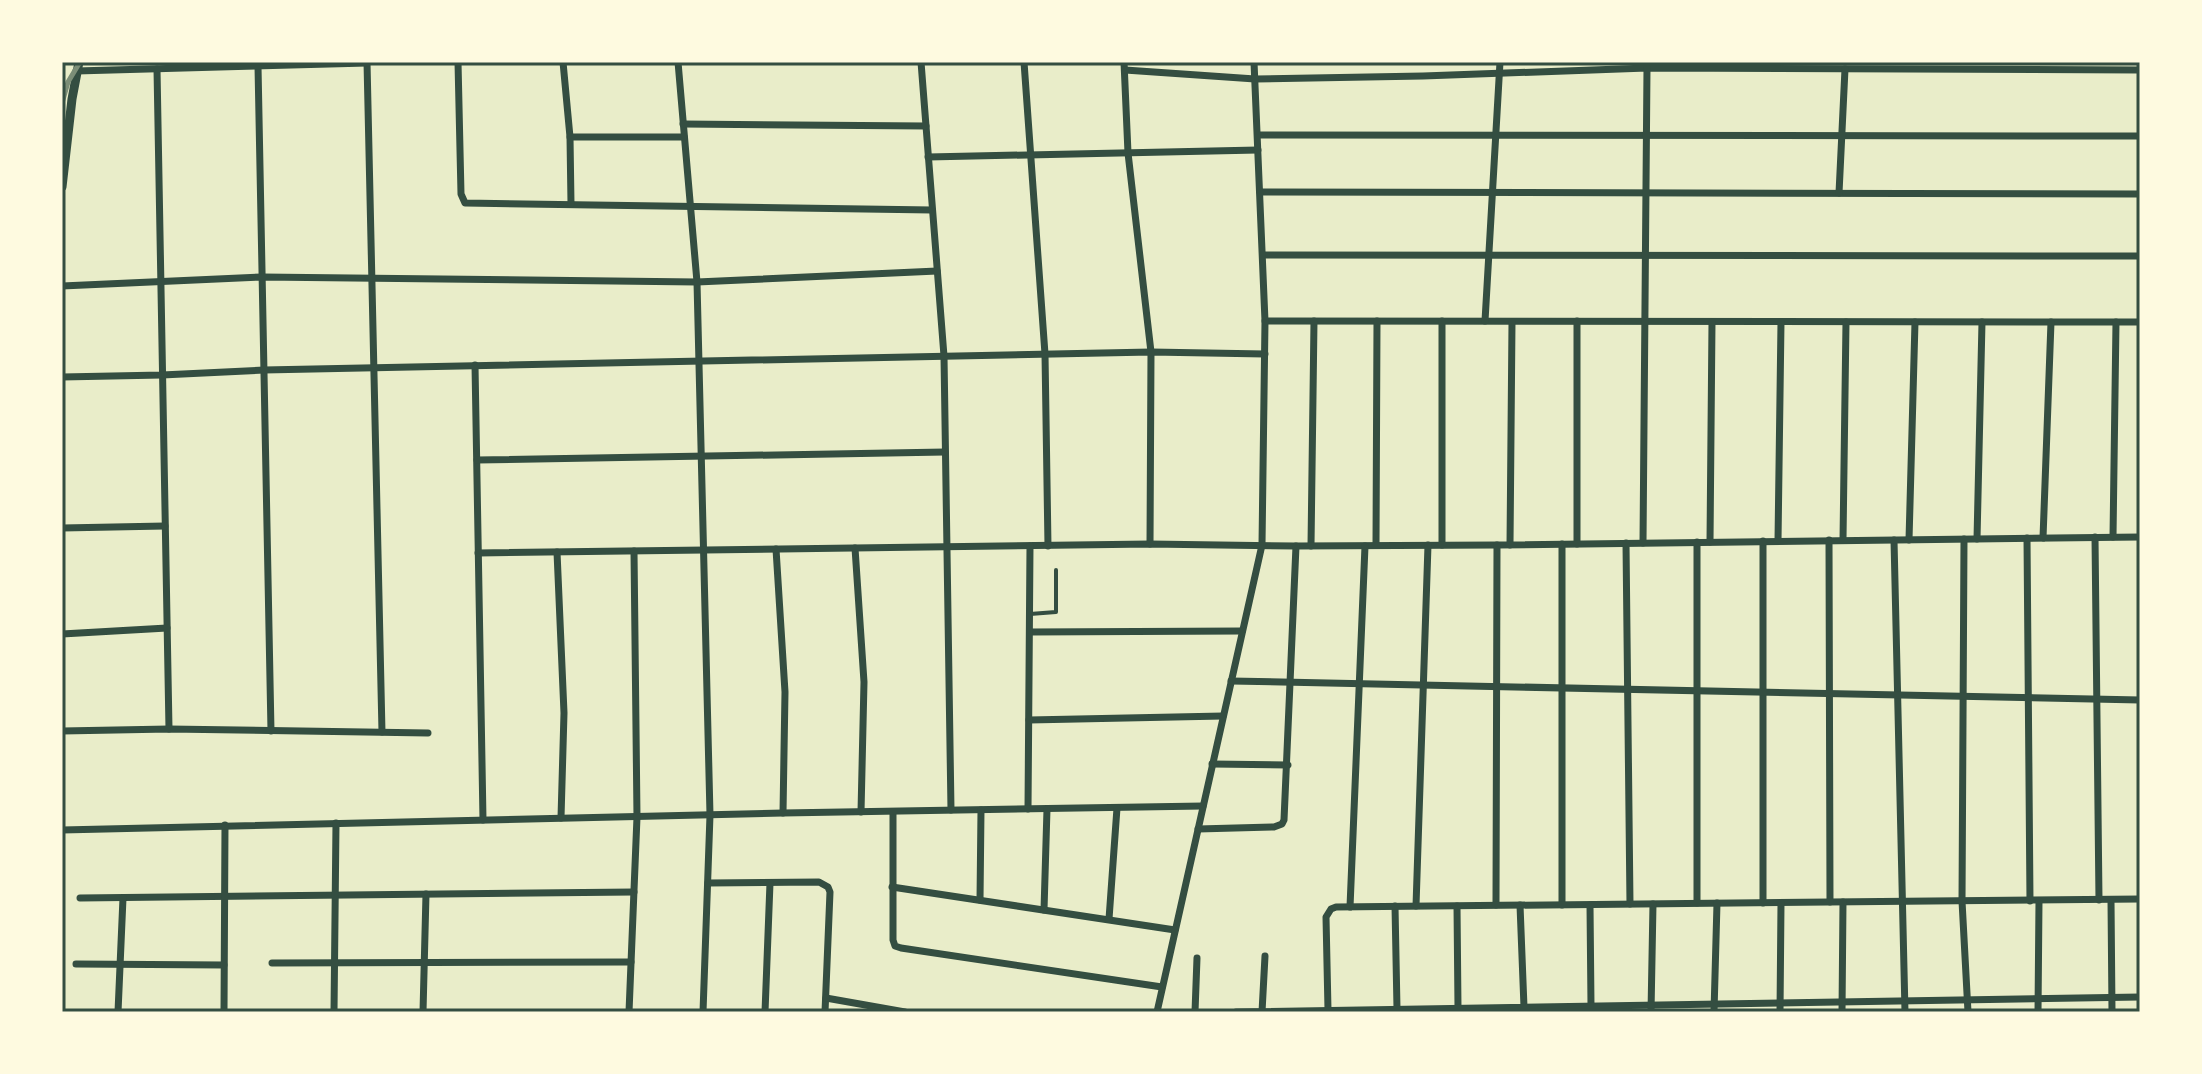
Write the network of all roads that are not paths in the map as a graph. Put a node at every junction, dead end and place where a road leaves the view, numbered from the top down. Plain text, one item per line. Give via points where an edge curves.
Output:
1 (367, 62) edge
2 (458, 62) edge
3 (563, 62) edge
4 (678, 62) edge
5 (921, 62) edge
6 (1024, 62) edge
7 (1254, 62) edge
8 (1500, 62) edge
9 (78, 66) edge
10 (258, 66) junction
11 (1124, 66) edge
12 (1647, 68) junction
13 (157, 69) junction
14 (1845, 69) junction
15 (2140, 70) edge
16 (1499, 73) junction
17 (1255, 79) junction
18 (67, 98) edge
19 (683, 124) junction
20 (926, 126) junction
21 (1258, 135) junction
22 (1495, 135) junction
23 (1646, 136) junction
24 (1842, 136) junction
25 (2140, 136) edge
26 (570, 137) junction
27 (684, 137) junction
28 (1258, 150) junction
29 (1128, 153) junction
30 (1030, 155) junction
31 (928, 157) junction
32 (62, 187) edge
33 (1260, 192) junction
34 (1492, 193) junction
35 (1645, 193) junction
36 (1839, 193) junction
37 (2140, 194) edge
38 (571, 204) junction
39 (691, 205) junction
40 (932, 210) junction
41 (1263, 255) junction
42 (1488, 255) junction
43 (1644, 255) junction
44 (2140, 256) edge
45 (937, 271) junction
46 (262, 277) junction
47 (372, 278) junction
48 (160, 281) junction
49 (697, 282) junction
50 (62, 286) edge
51 (1265, 321) junction
52 (1314, 321) junction
53 (1377, 321) junction
54 (1442, 321) junction
55 (1485, 321) junction
56 (1577, 321) junction
57 (1512, 322) junction
58 (1644, 322) junction
59 (1712, 322) junction
60 (1781, 322) junction
61 (1846, 322) junction
62 (1915, 322) junction
63 (1982, 322) junction
64 (2051, 322) junction
65 (2116, 322) junction
66 (2140, 322) edge
67 (1151, 352) junction
68 (1045, 354) junction
69 (1265, 354) junction
70 (944, 356) junction
71 (699, 361) junction
72 (475, 365) junction
73 (373, 367) junction
74 (264, 370) junction
75 (162, 375) junction
76 (62, 377) edge
77 (945, 452) junction
78 (702, 456) junction
79 (477, 460) junction
80 (165, 526) junction
81 (62, 528) edge
82 (2095, 537) junction
83 (2113, 537) junction
84 (2140, 537) edge
85 (2027, 538) junction
86 (2043, 538) junction
87 (1964, 539) junction
88 (1977, 539) junction
89 (1829, 540) junction
90 (1843, 540) junction
91 (1894, 540) junction
92 (1909, 540) junction
93 (1763, 541) junction
94 (1778, 541) junction
95 (1697, 542) junction
96 (1710, 542) junction
97 (1626, 543) junction
98 (1643, 543) junction
99 (1150, 544) junction
100 (1562, 544) junction
101 (1577, 544) junction
102 (1262, 545) junction
103 (1376, 545) junction
104 (1428, 545) junction
105 (1442, 545) junction
106 (1497, 545) junction
107 (1510, 545) junction
108 (1030, 546) junction
109 (1048, 546) junction
110 (1296, 546) junction
111 (1311, 546) junction
112 (1365, 546) junction
113 (947, 547) junction
114 (855, 548) junction
115 (776, 549) junction
116 (704, 550) junction
117 (634, 551) junction
118 (557, 552) junction
119 (478, 553) junction
120 (1056, 570) dead end
121 (1030, 614) junction
122 (167, 628) junction
123 (1242, 631) junction
124 (1030, 632) junction
125 (62, 634) edge
126 (1231, 681) junction
127 (1291, 682) junction
128 (1359, 684) junction
129 (1424, 685) junction
130 (1496, 687) junction
131 (1562, 688) junction
132 (1628, 689) junction
133 (1697, 691) junction
134 (1763, 692) junction
135 (1829, 694) junction
136 (1897, 695) junction
137 (1963, 696) junction
138 (2029, 698) junction
139 (2097, 699) junction
140 (2140, 700) edge
141 (1223, 716) junction
142 (1029, 720) junction
143 (169, 729) junction
144 (62, 731) edge
145 (271, 731) junction
146 (382, 732) junction
147 (428, 733) dead end
148 (1212, 764) junction
149 (1288, 765) junction
150 (1203, 806) junction
151 (1117, 808) junction
152 (1028, 809) junction
153 (1047, 809) junction
154 (951, 810) junction
155 (981, 810) junction
156 (861, 812) junction
157 (893, 812) junction
158 (783, 813) junction
159 (710, 815) junction
160 (637, 817) junction
161 (561, 818) junction
162 (483, 820) junction
163 (336, 823) junction
164 (225, 825) junction
165 (1198, 829) junction
166 (62, 830) edge
167 (708, 883) junction
168 (770, 883) junction
169 (892, 887) junction
170 (634, 892) junction
171 (426, 894) junction
172 (335, 895) junction
173 (224, 896) junction
174 (80, 898) dead end
175 (123, 898) junction
176 (2140, 899) edge
177 (980, 900) junction
178 (2099, 900) junction
179 (2111, 900) junction
180 (1903, 901) junction
181 (1962, 901) junction
182 (2035, 901) junction
183 (1830, 902) junction
184 (1843, 902) junction
185 (1697, 903) junction
186 (1717, 903) junction
187 (1763, 903) junction
188 (1781, 903) junction
189 (1630, 904) junction
190 (1653, 904) junction
191 (1496, 905) junction
192 (1520, 905) junction
193 (1562, 905) junction
194 (1590, 905) junction
195 (1395, 906) junction
196 (1416, 906) junction
197 (1457, 906) junction
198 (1350, 907) junction
199 (1044, 910) junction
200 (1109, 919) junction
201 (1175, 930) junction
202 (1265, 956) dead end
203 (1197, 958) dead end
204 (424, 962) junction
205 (631, 962) junction
206 (272, 963) dead end
207 (335, 963) junction
208 (76, 964) dead end
209 (120, 965) junction
210 (224, 965) junction
211 (1162, 987) junction
212 (2140, 997) edge
213 (826, 998) junction
214 (2112, 998) junction
215 (2039, 999) junction
216 (1967, 1000) junction
217 (1906, 1001) junction
218 (1842, 1002) junction
219 (1780, 1003) junction
220 (1591, 1006) junction
221 (1524, 1007) junction
222 (1458, 1008) junction
223 (1651, 1008) edge
224 (1714, 1008) edge
225 (1397, 1009) junction
226 (1576, 1009) edge
227 (1328, 1010) edge
228 (1440, 1010) edge
229 (1504, 1010) edge
230 (1306, 1011) edge
231 (1372, 1011) edge
232 (118, 1012) edge
233 (224, 1012) edge
234 (334, 1012) edge
235 (423, 1012) edge
236 (629, 1012) edge
237 (703, 1012) edge
238 (765, 1012) edge
239 (825, 1012) edge
240 (905, 1012) edge
241 (1157, 1012) edge
242 (1195, 1012) edge
243 (1236, 1012) edge
244 (1262, 1012) edge
245 (1780, 1012) edge
246 (1842, 1012) edge
247 (1905, 1012) edge
248 (1968, 1012) edge
249 (2038, 1012) edge
250 (2112, 1012) edge

1 - 10 street
1 - 47 street
2 - 38 street via 463,201
3 - 26 street
4 - 19 street
5 - 20 street
6 - 30 street
7 - 17 street
8 - 16 street
9 - 13 street
9 - 18 street
10 - 13 street
10 - 46 street
11 - 17 street
11 - 29 street
12 - 14 street
12 - 16 street
12 - 23 street
13 - 48 street
14 - 15 street
14 - 24 street
16 - 17 street
16 - 22 street
17 - 21 street
18 - 32 street
19 - 20 street
19 - 27 street
20 - 31 street
21 - 22 street
21 - 28 street
22 - 23 street
22 - 34 street
23 - 24 street
23 - 35 street
24 - 25 street
24 - 36 street
26 - 27 street
26 - 38 street
27 - 39 street
28 - 29 street
28 - 33 street
29 - 30 street
29 - 67 street
30 - 31 street
30 - 68 street
31 - 40 street
33 - 34 street
33 - 41 street
34 - 35 street
34 - 42 street
35 - 36 street
35 - 43 street
36 - 37 street
38 - 39 street
39 - 40 street
39 - 49 street
40 - 45 street
41 - 42 street
41 - 51 street
42 - 43 street
42 - 55 street
43 - 44 street
43 - 58 street
45 - 49 street
45 - 70 street
46 - 47 street
46 - 48 street
46 - 74 street
47 - 49 street
47 - 73 street
48 - 50 street
48 - 75 street
49 - 71 street
51 - 52 street
51 - 69 street
52 - 53 street
52 - 111 street
53 - 54 street
53 - 103 street
54 - 55 street
54 - 105 street
55 - 57 street
56 - 57 street
56 - 58 street
56 - 101 street
57 - 107 street
58 - 59 street
58 - 98 street
59 - 60 street
59 - 96 street
60 - 61 street
60 - 94 street
61 - 62 street
61 - 90 street
62 - 63 street
62 - 92 street
63 - 64 street
63 - 88 street
64 - 65 street
64 - 86 street
65 - 66 street
65 - 83 street
67 - 68 street
67 - 69 street
67 - 99 street
68 - 70 street
68 - 109 street
69 - 102 street
70 - 71 street
70 - 77 street
71 - 72 street
71 - 78 street
72 - 73 street
72 - 79 street
73 - 74 street
73 - 146 street
74 - 75 street
74 - 145 street
75 - 76 street
75 - 80 street
77 - 78 street
77 - 113 street
78 - 79 street
78 - 116 street
79 - 119 street
80 - 81 street
80 - 122 street
82 - 83 street
82 - 86 street
82 - 139 street
83 - 84 street
85 - 86 street
85 - 88 street
85 - 138 street
87 - 88 street
87 - 92 street
87 - 137 street
89 - 90 street
89 - 94 street
89 - 135 street
90 - 91 street
91 - 92 street
91 - 136 street
93 - 94 street
93 - 96 street
93 - 134 street
95 - 96 street
95 - 98 street
95 - 133 street
97 - 98 street
97 - 101 street
97 - 132 street
99 - 102 street
99 - 109 street
100 - 101 street
100 - 107 street
100 - 131 street
102 - 110 street
102 - 123 street
103 - 104 street
103 - 112 street
104 - 105 street
104 - 129 street
105 - 106 street
106 - 107 street
106 - 130 street
108 - 109 street
108 - 113 street
108 - 121 street
110 - 111 street
110 - 127 street
111 - 112 street
112 - 128 street
113 - 114 street
113 - 154 street
114 - 115 street
114 - 156 street via 864,682
115 - 116 street
115 - 158 street via 785,692
116 - 117 street
116 - 159 street
117 - 118 street
117 - 160 street
118 - 119 street
118 - 161 street via 564,713
119 - 162 street
120 - 121 lane via 1056,612
121 - 124 street
122 - 125 street
122 - 143 street
123 - 124 street
123 - 126 street
124 - 142 street
126 - 127 street
126 - 141 street
127 - 128 street
127 - 149 street
128 - 129 street
128 - 198 street
129 - 130 street
129 - 196 street
130 - 131 street
130 - 191 street
131 - 132 street
131 - 193 street
132 - 133 street
132 - 189 street
133 - 134 street
133 - 185 street
134 - 135 street
134 - 187 street
135 - 136 street
135 - 183 street
136 - 137 street
136 - 180 street
137 - 138 street
137 - 181 street
138 - 139 street
138 - 182 street
139 - 140 street
139 - 178 street
141 - 142 street
141 - 148 street
142 - 152 street
143 - 144 street
143 - 145 street
145 - 146 street
146 - 147 street
148 - 149 street
148 - 150 street
149 - 165 street via 1282,824
150 - 151 street
150 - 165 street
151 - 153 street
151 - 200 street
152 - 153 street
152 - 155 street
153 - 199 street
154 - 155 street
154 - 157 street
155 - 177 street
156 - 157 street
156 - 158 street
157 - 169 street
158 - 159 street
159 - 160 street
159 - 167 street
160 - 161 street
160 - 170 street
161 - 162 street
162 - 163 street
163 - 164 street
163 - 172 street
164 - 166 street
164 - 173 street
165 - 201 street
167 - 168 street
167 - 237 street
168 - 213 street via 819,882 828,887
168 - 238 street
169 - 177 street
169 - 211 street via 895,946
170 - 171 street
170 - 205 street
171 - 172 street
171 - 204 street
172 - 173 street
172 - 207 street
173 - 175 street
173 - 210 street
174 - 175 street
175 - 209 street
176 - 179 street
177 - 199 street
178 - 179 street
178 - 182 street
179 - 214 street
180 - 181 street
180 - 184 street
180 - 217 street
181 - 182 street
181 - 216 street
182 - 215 street
183 - 184 street
183 - 188 street
184 - 218 street
185 - 186 street
185 - 190 street
186 - 187 street
186 - 224 street
187 - 188 street
188 - 219 street
189 - 190 street
189 - 194 street
190 - 223 street
191 - 192 street
191 - 197 street
192 - 193 street
192 - 221 street
193 - 194 street
194 - 220 street
195 - 196 street
195 - 198 street
195 - 225 street
196 - 197 street
197 - 222 street
198 - 227 street via 1331,909 1326,917
199 - 200 street
200 - 201 street
201 - 211 street
202 - 244 street
203 - 242 street
204 - 205 street
204 - 207 street
204 - 235 street
205 - 236 street
206 - 207 street
207 - 234 street
208 - 209 street
209 - 210 street
209 - 232 street
210 - 233 street
211 - 241 street
212 - 214 street
213 - 239 street
213 - 240 street
214 - 215 street
214 - 250 street
215 - 216 street
215 - 249 street
216 - 217 street
216 - 248 street
217 - 218 street
217 - 247 street
218 - 219 street
218 - 246 street
219 - 224 street
219 - 245 street
220 - 223 street
220 - 226 street
221 - 226 street
221 - 229 street
222 - 228 street
222 - 229 street
223 - 224 street
225 - 228 street
225 - 231 street
227 - 230 street
227 - 231 street
230 - 244 street
243 - 244 street

